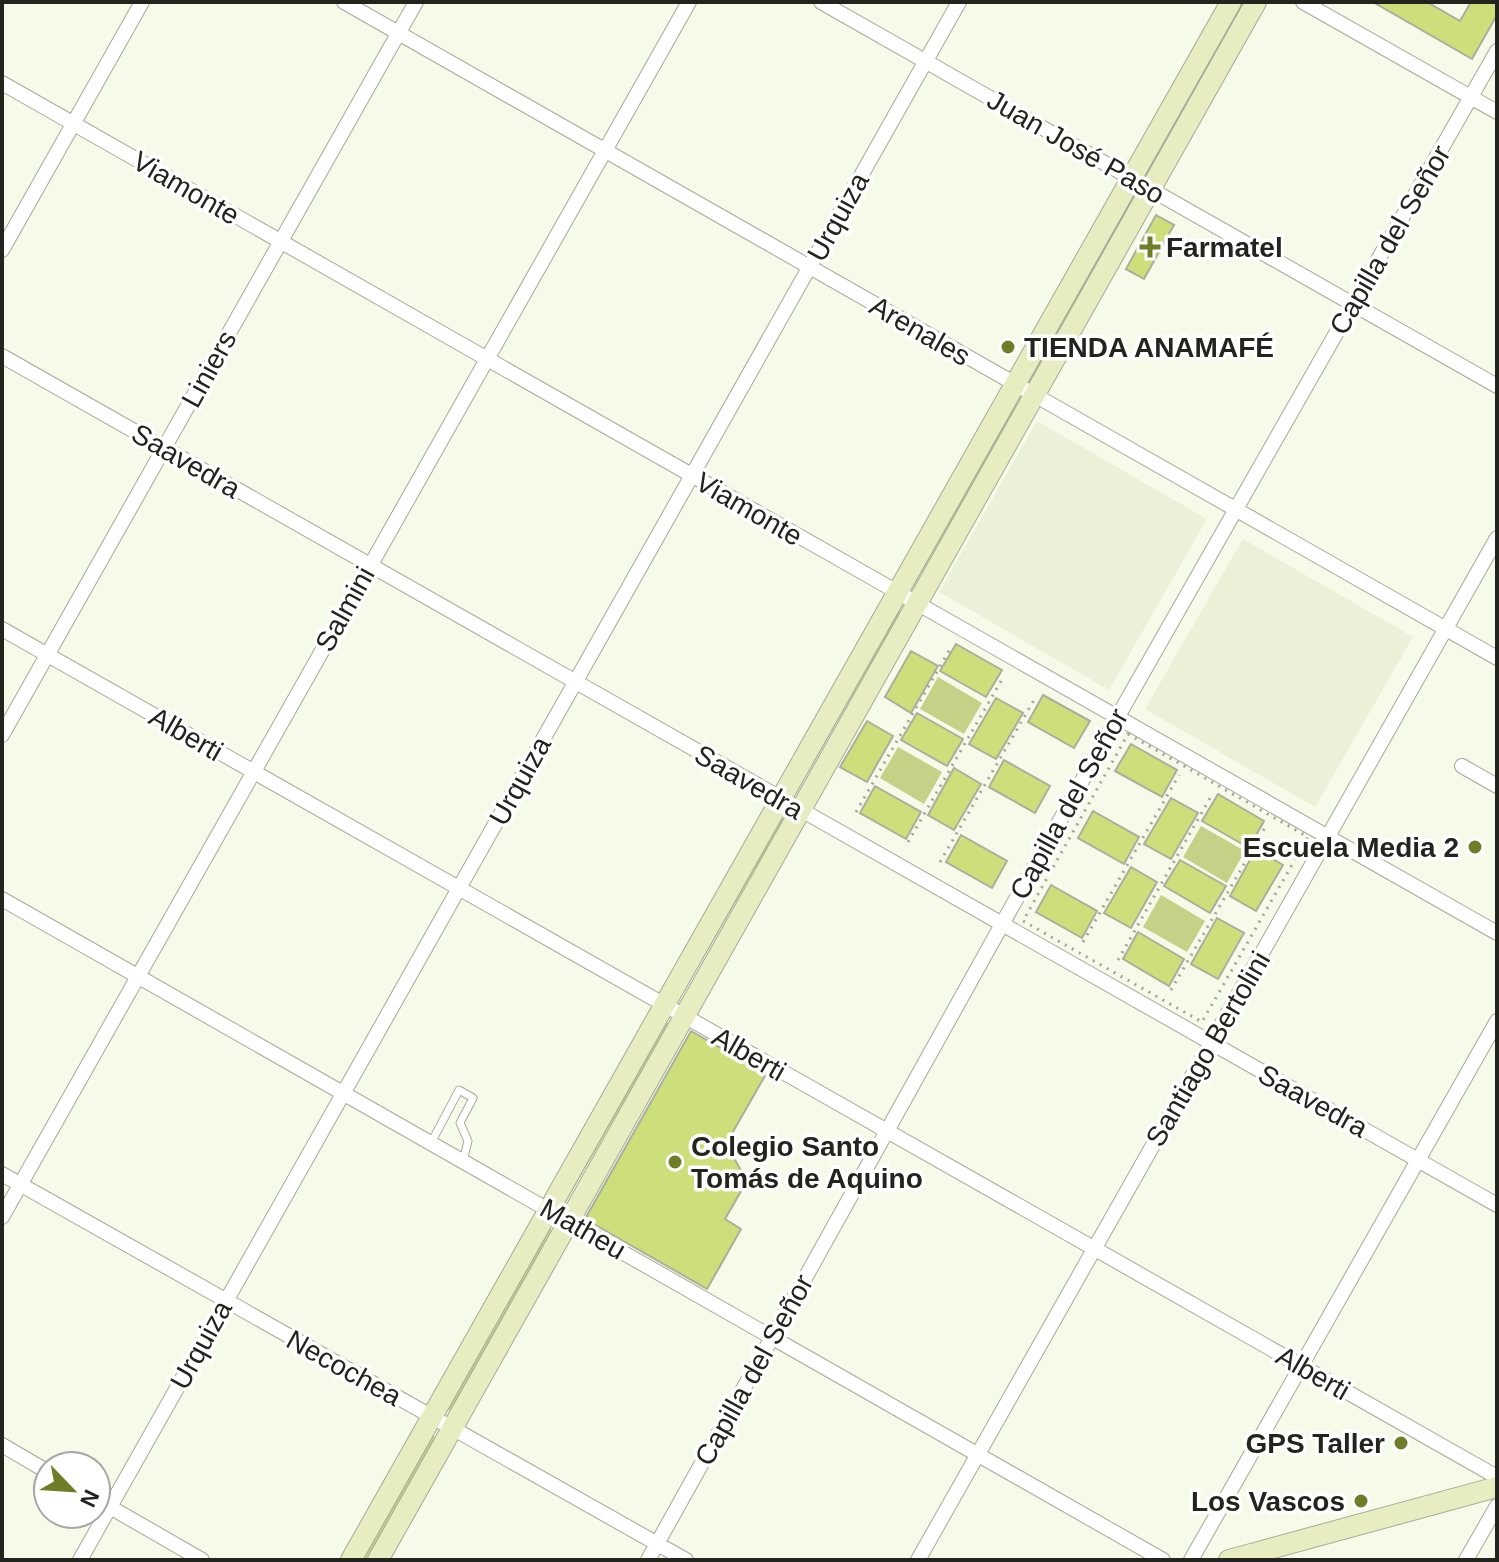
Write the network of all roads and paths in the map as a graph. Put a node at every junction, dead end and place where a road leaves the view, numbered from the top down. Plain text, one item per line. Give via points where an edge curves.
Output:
1 (142, 2) edge
2 (344, 2) edge
3 (416, 2) edge
4 (689, 2) edge
5 (821, 2) edge
6 (959, 2) edge
7 (1231, 2) edge
8 (1256, 2) edge
9 (1303, 2) edge
10 (398, 33) junction
11 (1497, 51) edge
12 (926, 61) junction
13 (2, 83) edge
14 (1471, 97) junction
15 (1497, 112) edge
16 (73, 124) junction
17 (605, 151) junction
18 (1131, 179) junction
19 (1150, 189) junction
20 (281, 242) junction
21 (2, 250) edge
22 (809, 268) junction
23 (1353, 304) junction
24 (2, 356) edge
25 (487, 359) junction
26 (1015, 385) junction
27 (1497, 386) edge
28 (1034, 396) junction
29 (164, 448) junction
30 (692, 476) junction
31 (1237, 510) junction
32 (1497, 538) edge
33 (370, 566) junction
34 (897, 593) junction
35 (917, 604) junction
36 (2, 629) edge
37 (1445, 629) junction
38 (950, 649) dead end
39 (47, 655) junction
40 (1497, 658) edge
41 (1004, 676) dead end
42 (575, 683) junction
43 (1034, 700) dead end
44 (1117, 718) junction
45 (2, 735) edge
46 (1462, 766) dead end
47 (253, 772) junction
48 (1179, 775) dead end
49 (1497, 786) edge
50 (1213, 793) dead end
51 (780, 800) junction
52 (800, 811) junction
53 (856, 812) dead end
54 (1265, 828) dead end
55 (1308, 837) joint
56 (1328, 837) junction
57 (908, 842) dead end
58 (940, 862) dead end
59 (459, 889) junction
60 (2, 899) edge
61 (1002, 925) junction
62 (1497, 933) edge
63 (1083, 942) dead end
64 (1118, 960) dead end
65 (138, 977) junction
66 (1171, 990) dead end
67 (664, 1006) junction
68 (684, 1017) junction
69 (1497, 1021) edge
70 (1211, 1043) junction
71 (343, 1093) junction
72 (886, 1132) junction
73 (431, 1143) junction
74 (1418, 1160) junction
75 (463, 1161) junction
76 (2, 1174) edge
77 (20, 1185) junction
78 (1497, 1205) edge
79 (548, 1210) junction
80 (2, 1217) edge
81 (569, 1221) junction
82 (1094, 1249) junction
83 (226, 1301) junction
84 (772, 1337) junction
85 (1301, 1366) junction
86 (431, 1417) junction
87 (452, 1429) junction
88 (2, 1445) edge
89 (978, 1454) junction
90 (32, 1463) edge
91 (1497, 1477) edge
92 (1497, 1487) edge
93 (112, 1503) edge
94 (1497, 1506) edge
95 (112, 1508) edge
96 (97, 1530) edge
97 (657, 1543) junction
98 (80, 1560) edge
99 (202, 1560) edge
100 (351, 1560) edge
101 (378, 1560) edge
102 (648, 1560) edge
103 (686, 1560) edge
104 (918, 1560) edge
105 (1163, 1560) edge
106 (1191, 1560) edge
107 (1229, 1560) edge
108 (1466, 1560) edge

1 - 16 street
2 - 10 street, Arenales
3 - 10 street, Liniers
4 - 17 street, Salmini
5 - 12 street, Juan José Paso
6 - 12 street, Urquiza
7 - 18 main road
8 - 19 main road
9 - 14 street
10 - 17 street, Arenales
10 - 20 street, Liniers
11 - 14 street, Capilla del Señor
12 - 18 street, Juan José Paso
12 - 22 street, Urquiza
13 - 16 street, Viamonte
14 - 15 street
14 - 23 street, Capilla del Señor
16 - 20 street, Viamonte
16 - 21 street
17 - 22 street, Arenales
17 - 25 street, Salmini
18 - 19 street, Juan José Paso
18 - 26 main road
19 - 23 street, Juan José Paso
19 - 28 main road
20 - 25 street, Viamonte
20 - 29 street, Liniers
22 - 26 street, Arenales
22 - 30 street, Urquiza
23 - 27 street, Juan José Paso
23 - 31 street, Capilla del Señor
24 - 29 street, Saavedra
25 - 30 street, Viamonte
25 - 33 street, Salmini
26 - 28 street, Arenales
26 - 34 main road
28 - 31 street, Arenales
28 - 35 main road
29 - 33 street, Saavedra
29 - 39 street, Liniers
30 - 34 street, Viamonte
30 - 42 street, Urquiza
31 - 37 street, Arenales
31 - 44 street, Capilla del Señor
32 - 37 street, Santiago Bertolini
33 - 42 street, Saavedra
33 - 47 street, Salmini
34 - 35 street, Viamonte
34 - 51 main road
35 - 44 street, Viamonte
35 - 52 main road
36 - 39 street, Alberti
37 - 40 street, Arenales
37 - 56 street, Santiago Bertolini
38 - 53 path
39 - 45 street, Liniers
39 - 47 street, Alberti
41 - 57 path
42 - 51 street, Saavedra
42 - 59 street, Urquiza
43 - 58 path
44 - 56 street, Viamonte
44 - 61 street, Capilla del Señor
46 - 49 street
47 - 59 street, Alberti
47 - 65 street, Salmini
48 - 63 path
50 - 64 path
51 - 52 street, Saavedra
51 - 67 main road
52 - 61 street, Saavedra
52 - 68 main road
54 - 66 path
55 - 55 path via 1202,1022 1023,921 1128,734
56 - 62 street, Viamonte
56 - 70 street, Santiago Bertolini
59 - 67 street, Alberti
59 - 71 street, Urquiza
60 - 65 street, Matheu
61 - 70 street, Saavedra
61 - 72 street, Capilla del Señor
65 - 71 street, Matheu
65 - 77 street, Salmini
67 - 68 street, Alberti
67 - 79 main road
68 - 72 street, Alberti
68 - 81 main road
69 - 74 street
70 - 74 street, Saavedra
70 - 82 street, Santiago Bertolini
71 - 73 street, Matheu
71 - 83 street, Urquiza
72 - 82 street, Alberti
72 - 84 street, Capilla del Señor
73 - 75 street, Matheu
73 - 75 lane via 459,1090 473,1098 460,1123 468,1141
74 - 78 street, Saavedra
74 - 85 street
75 - 79 street, Matheu
76 - 77 street, Necochea
77 - 80 street, Salmini
77 - 83 street, Necochea
79 - 81 street, Matheu
79 - 86 main road
81 - 84 street, Matheu
81 - 87 main road
82 - 85 street, Alberti
82 - 89 street, Santiago Bertolini
83 - 86 street, Necochea
83 - 93 street, Urquiza
84 - 89 street, Matheu
84 - 97 street, Capilla del Señor
85 - 91 street, Alberti
85 - 106 street
86 - 87 street, Necochea
86 - 100 main road
87 - 97 street, Necochea
87 - 101 main road
88 - 90 street
89 - 104 street, Santiago Bertolini
89 - 105 street, Matheu
92 - 107 main road
94 - 108 street
95 - 99 street
96 - 98 street, Urquiza
97 - 102 street, Capilla del Señor
97 - 103 street, Necochea

